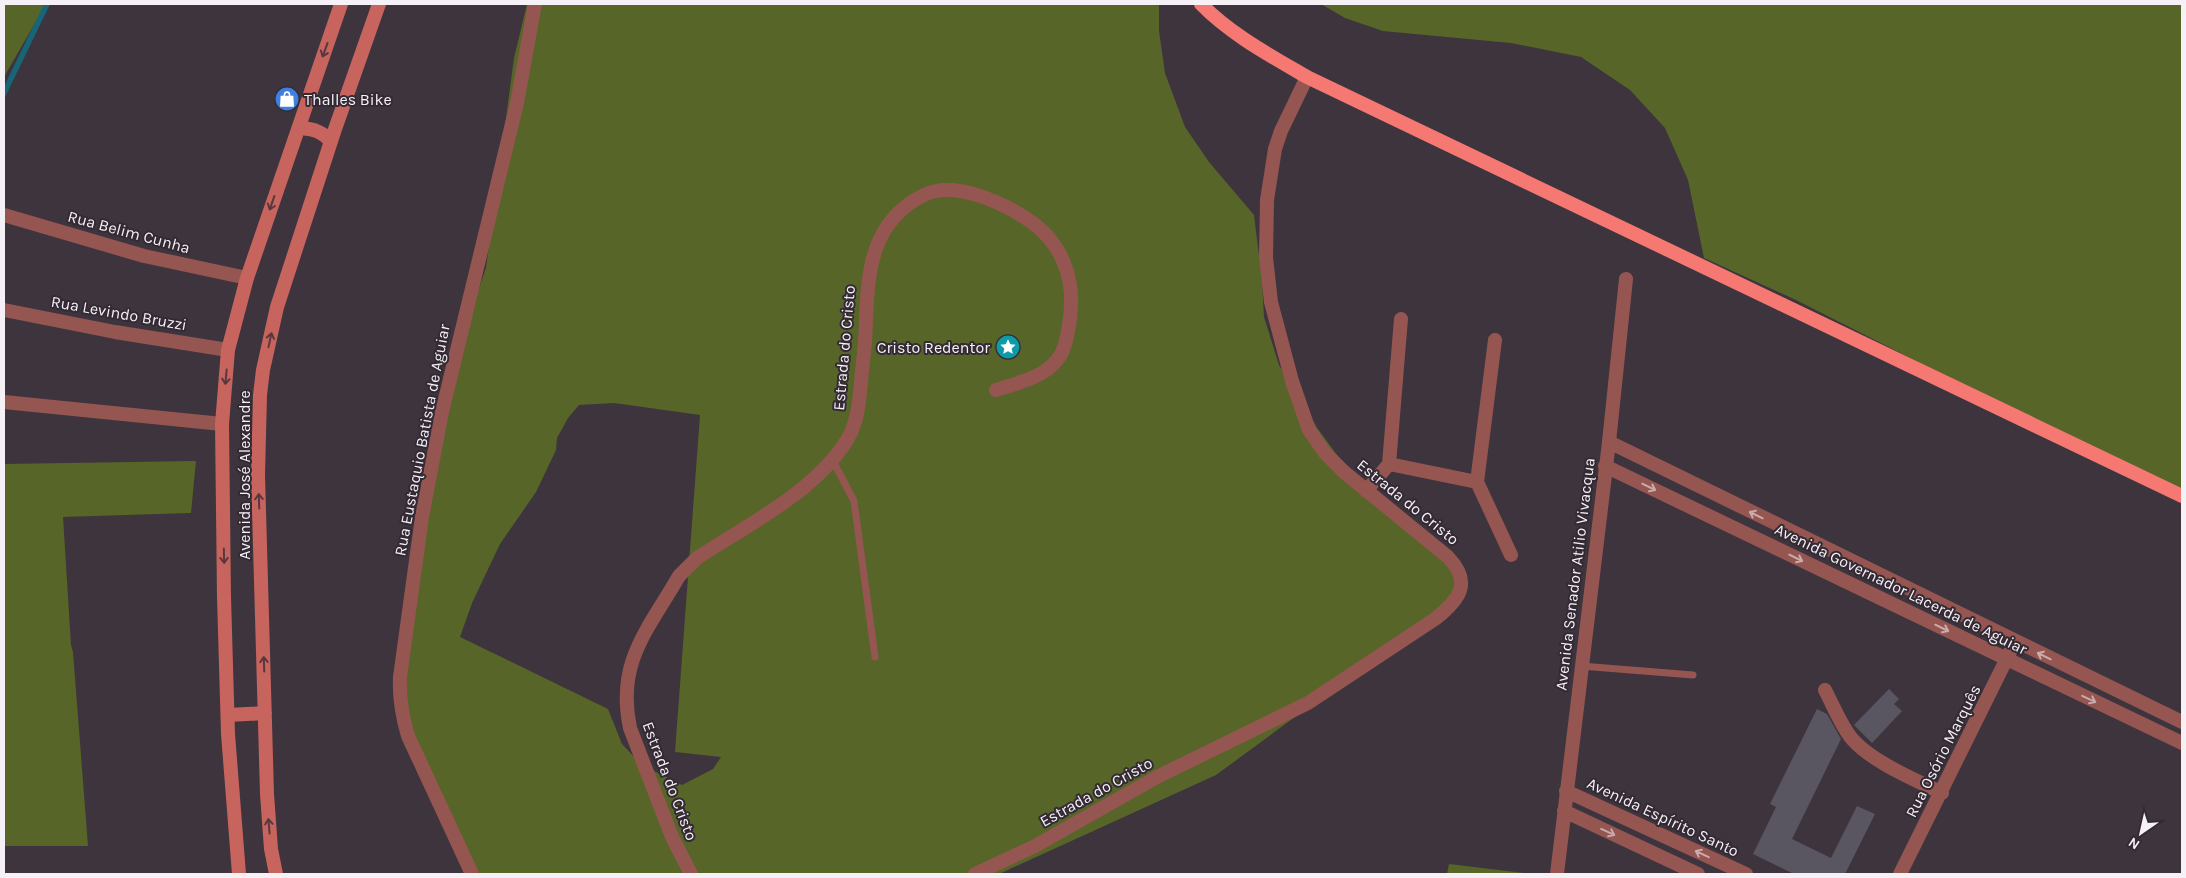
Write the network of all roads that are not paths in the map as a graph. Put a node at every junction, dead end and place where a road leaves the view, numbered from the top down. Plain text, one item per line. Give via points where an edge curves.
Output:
1 (341, 4) edge
2 (379, 4) edge
3 (534, 4) edge
4 (1201, 4) edge
5 (1307, 76) junction
6 (298, 129) junction
7 (331, 141) junction
8 (4, 215) edge
9 (247, 278) junction
10 (1626, 279) dead end
11 (4, 310) edge
12 (1402, 318) dead end
13 (1495, 340) dead end
14 (228, 350) junction
15 (996, 390) dead end
16 (4, 402) edge
17 (222, 424) junction
18 (1609, 442) junction
19 (833, 461) junction
20 (1390, 464) junction
21 (1606, 466) junction
22 (1477, 482) junction
23 (1366, 491) junction
24 (2182, 496) edge
25 (1511, 555) dead end
26 (2016, 642) junction
27 (875, 656) dead end
28 (2008, 660) junction
29 (1580, 666) junction
30 (1693, 674) dead end
31 (1824, 690) dead end
32 (265, 713) junction
33 (228, 716) junction
34 (2182, 722) edge
35 (2182, 743) edge
36 (1566, 791) junction
37 (1942, 793) junction
38 (1564, 811) junction
39 (239, 874) edge
40 (276, 874) edge
41 (472, 874) edge
42 (691, 874) edge
43 (975, 874) edge
44 (1557, 874) edge
45 (1698, 874) edge
46 (1746, 874) edge
47 (1900, 874) edge

1 -> 6 main road
2 - 7 main road, Avenida José Alexandre
3 - 41 street, Rua Eustaquio Batista de Aguiar via 517,103 442,412 422,517 400,677 399,698 408,736
4 - 5 highway via 1269,55
5 - 23 street, Estrada do Cristo via 1281,130 1271,168 1266,256 1271,302 1309,430 1325,453
5 - 24 highway
6 - 7 main road via 319,131
6 -> 9 main road
32 -> 7 main road, Avenida José Alexandre via 258,475 260,395 278,307
8 - 9 street, Rua Belim Cunha via 144,256
9 - 14 main road
10 - 18 street, Avenida Senador Atilio Vivacqua
11 - 14 street, Rua Levindo Bruzzi
12 - 20 street
13 - 22 street
14 -> 17 main road
15 - 19 street, Estrada do Cristo via 1031,378 1057,361 1065,348 1071,318 1070,279 1058,251 1046,234 1029,220 980,196 942,190 928,193 911,201 883,230 872,257 857,412 852,429
16 - 17 street
17 -> 33 main road
18 - 21 street, Avenida Senador Atilio Vivacqua
26 -> 18 street, Avenida Governador Lacerda de Aguiar
19 - 27 lane via 854,501
19 - 42 street, Estrada do Cristo via 787,499 687,567 635,650 626,682 630,728 672,837
20 - 22 street
20 - 23 street
21 -> 28 street, Avenida Governador Lacerda de Aguiar
21 - 29 street, Avenida Senador Atilio Vivacqua
22 - 25 street
23 - 43 street, Estrada do Cristo via 1458,568 1462,580 1459,595 1450,607 1308,703 1157,777 1035,846
26 - 28 street, Rua Osório Marquês
34 -> 26 street, Avenida Governador Lacerda de Aguiar
28 -> 35 street, Avenida Governador Lacerda de Aguiar
28 - 37 street, Rua Osório Marquês
29 - 30 lane
29 - 36 street, Avenida Senador Atilio Vivacqua
31 - 37 street via 1852,739 1862,748
32 - 33 main road
40 -> 32 main road, Avenida José Alexandre via 268,817
33 - 39 main road
36 - 38 street, Avenida Senador Atilio Vivacqua
46 -> 36 street, Avenida Espírito Santo
37 - 47 street, Rua Osório Marquês
38 - 44 street, Avenida Senador Atilio Vivacqua
38 -> 45 street

